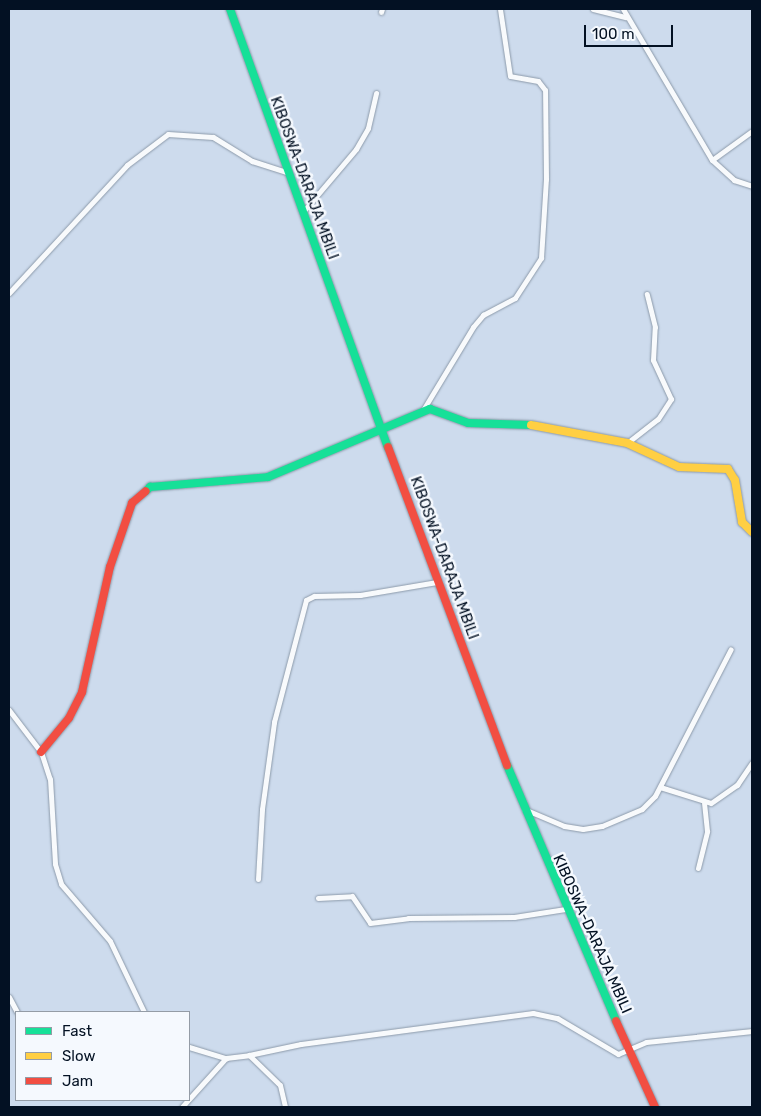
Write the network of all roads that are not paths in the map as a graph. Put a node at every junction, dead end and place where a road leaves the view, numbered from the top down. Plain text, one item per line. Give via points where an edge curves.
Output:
1 (230, 9) edge
2 (500, 9) edge
3 (593, 9) edge
4 (623, 9) edge
5 (626, 17) junction
6 (376, 93) dead end
7 (752, 131) edge
8 (712, 160) junction
9 (288, 173) junction
10 (752, 186) edge
11 (302, 213) junction
12 (9, 293) edge
13 (647, 294) dead end
14 (423, 410) junction
15 (382, 429) junction
16 (628, 443) junction
17 (752, 532) edge
18 (437, 582) junction
19 (730, 649) dead end
20 (9, 710) edge
21 (41, 752) junction
22 (752, 763) edge
23 (660, 787) junction
24 (704, 803) junction
25 (524, 809) junction
26 (698, 868) dead end
27 (258, 879) dead end
28 (318, 898) dead end
29 (565, 909) junction
30 (9, 997) edge
31 (16, 1011) edge
32 (144, 1011) edge
33 (752, 1031) edge
34 (190, 1047) edge
35 (629, 1051) junction
36 (249, 1056) junction
37 (226, 1058) junction
38 (190, 1097) edge
39 (285, 1107) edge
40 (655, 1107) edge

1 - 9 main road, KIBOSWA-DARAJA MBILI
2 - 14 street via 510,76 538,81 545,90 546,178 541,258 515,298 483,315 473,327
3 - 5 street
4 - 5 street
5 - 8 street
6 - 11 street via 368,128 356,149
7 - 8 street
8 - 10 street via 734,180
9 - 11 main road, KIBOSWA-DARAJA MBILI
9 - 12 street via 252,161 213,137 168,134 127,165
11 - 15 main road, KIBOSWA-DARAJA MBILI
13 - 16 street via 655,327 653,360 671,399 658,419
14 - 15 main road
14 - 16 main road via 437,410 468,423 557,428
15 - 18 main road, KIBOSWA-DARAJA MBILI
15 - 21 main road via 339,444 268,477 150,486 137,496 110,567 82,692 69,718
16 - 17 main road via 679,467 728,469 734,480 742,522
18 - 25 main road, KIBOSWA-DARAJA MBILI
18 - 27 street via 360,595 314,596 306,600 274,722 262,809
19 - 23 street
20 - 21 street
21 - 32 street via 50,779 56,874 110,941
22 - 24 street via 720,800
23 - 24 street
23 - 25 street via 642,809 602,826 564,826
24 - 26 street via 707,831
25 - 29 main road, KIBOSWA-DARAJA MBILI
28 - 29 street via 352,896 370,923 408,918 514,917
29 - 35 main road, KIBOSWA-DARAJA MBILI
30 - 31 street
33 - 35 street via 646,1042
34 - 37 street
35 - 36 street via 618,1054 557,1018 533,1013 301,1044
35 - 40 main road, KIBOSWA-DARAJA MBILI
36 - 37 street
36 - 39 street via 280,1085
37 - 38 street

